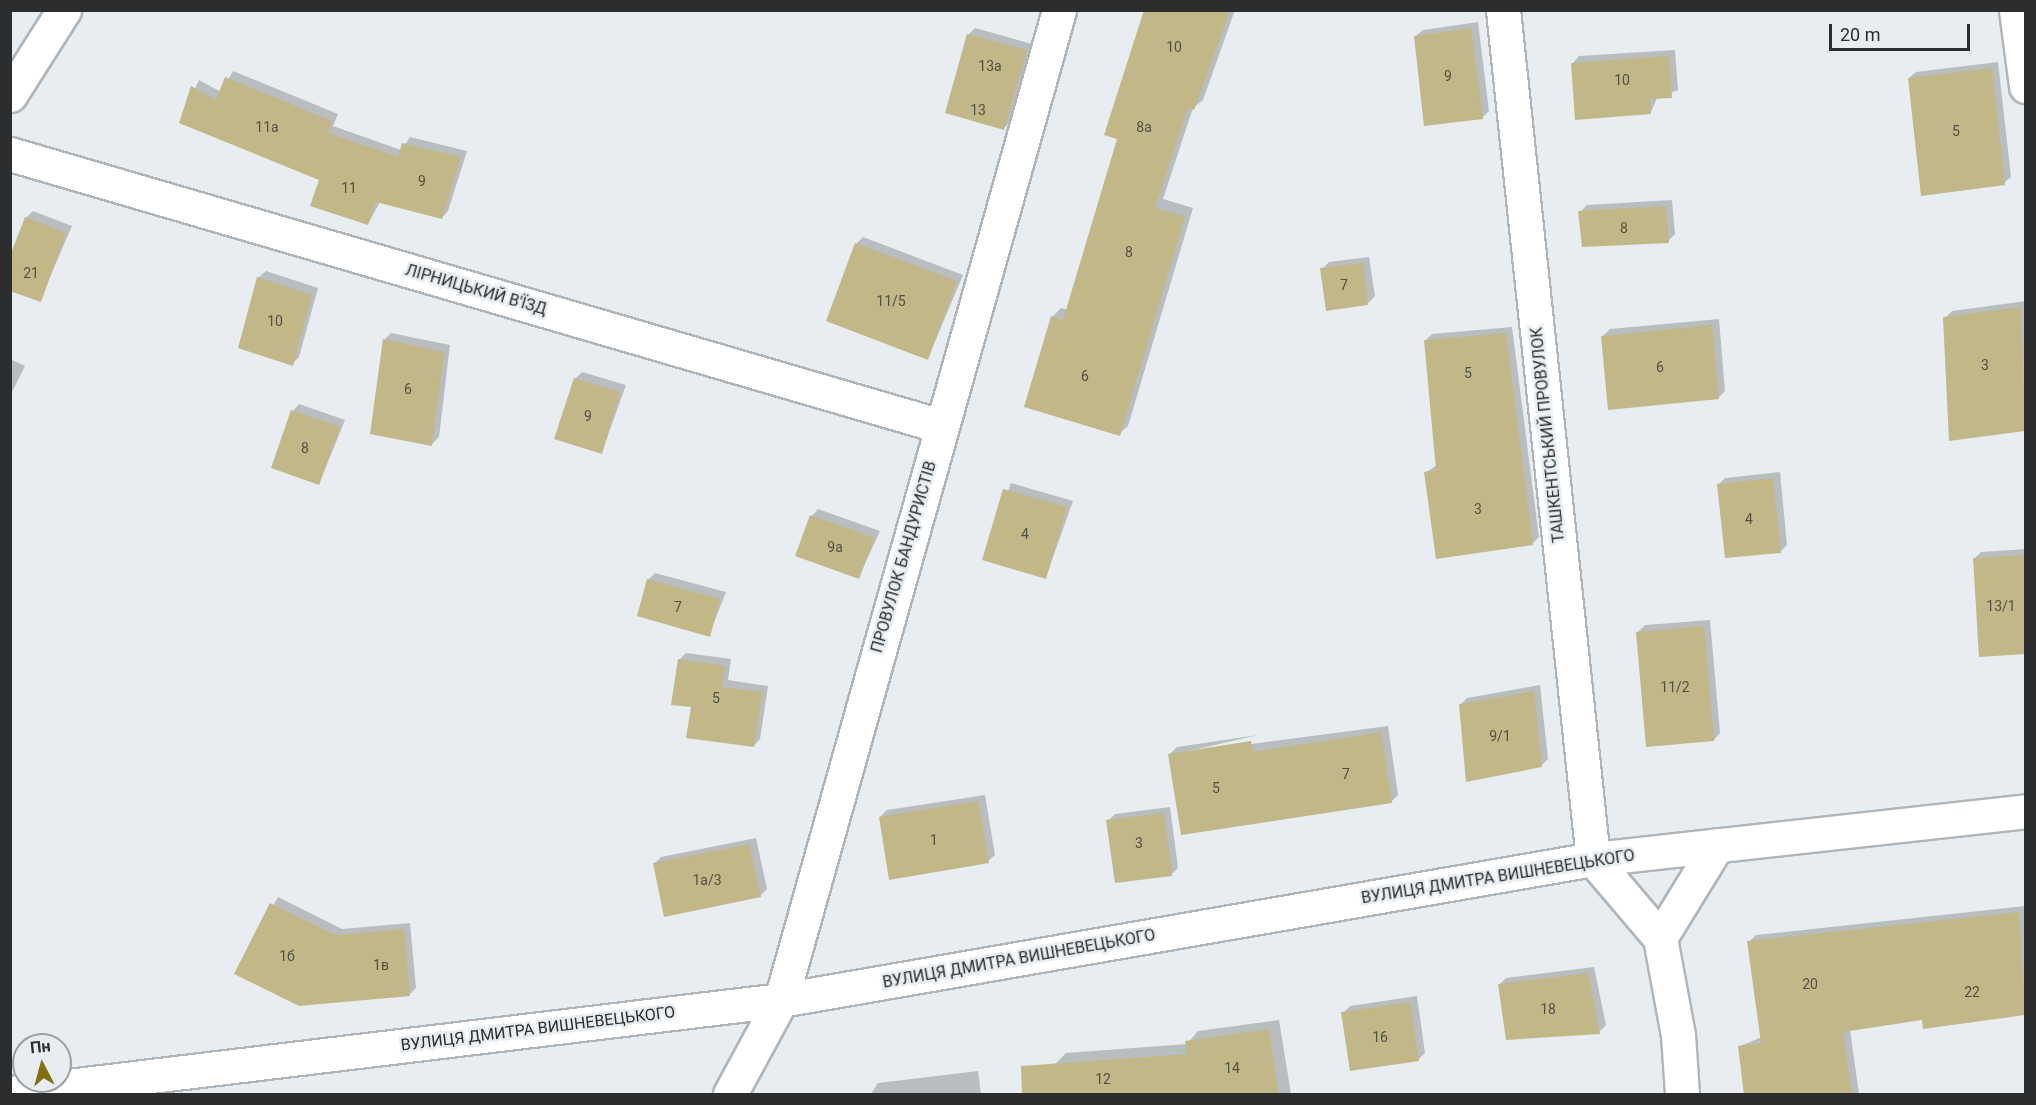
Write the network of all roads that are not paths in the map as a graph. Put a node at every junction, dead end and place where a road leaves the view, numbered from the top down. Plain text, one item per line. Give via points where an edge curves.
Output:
1 (64, 10) edge
2 (1059, 10) edge
3 (1503, 10) edge
4 (2016, 10) edge
5 (2025, 86) edge
6 (10, 94) edge
7 (10, 154) edge
8 (941, 426) junction
9 (2025, 811) edge
10 (1718, 845) junction
11 (1593, 859) junction
12 (1660, 939) junction
13 (781, 1000) junction
14 (10, 1093) edge
15 (730, 1095) edge
16 (1682, 1095) edge

1 - 6 street
2 - 8 street, ПРОВУЛОК БАНДУРИСТІВ
3 - 11 street, ТАШКЕНТСЬКИЙ ПРОВУЛОК
4 - 5 street
7 - 8 street, ЛІРНИЦЬКИЙ В'ЇЗД
8 - 13 street, ПРОВУЛОК БАНДУРИСТІВ
9 - 10 street, ВУЛИЦЯ ДМИТРА ВИШНЕВЕЦЬКОГО
10 - 11 street, ВУЛИЦЯ ДМИТРА ВИШНЕВЕЦЬКОГО
10 - 12 street
11 - 12 street
11 - 13 street, ВУЛИЦЯ ДМИТРА ВИШНЕВЕЦЬКОГО
12 - 16 street via 1678,1035
13 - 14 street, ВУЛИЦЯ ДМИТРА ВИШНЕВЕЦЬКОГО
13 - 15 street, ПРОВУЛОК БАНДУРИСТІВ

